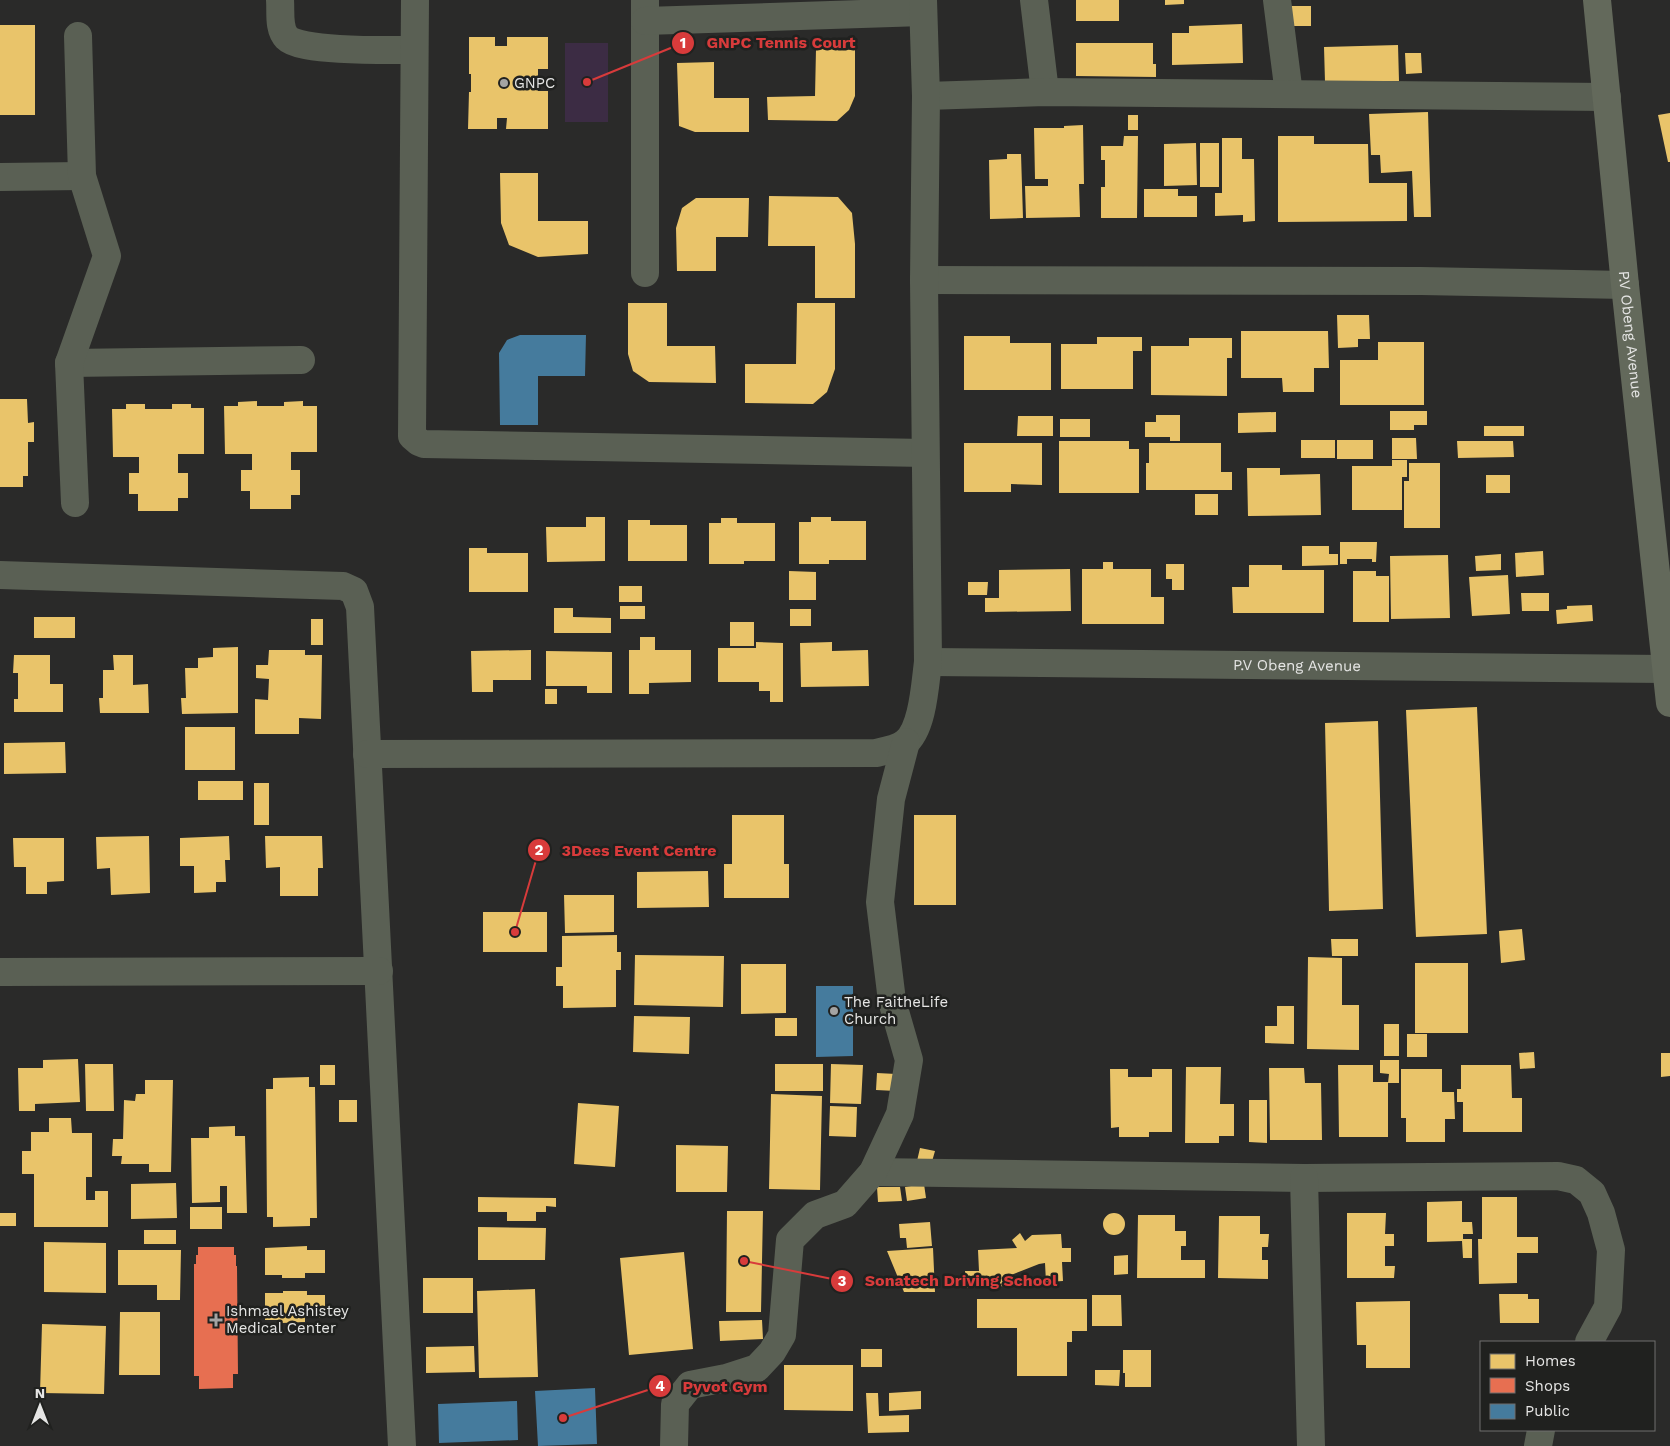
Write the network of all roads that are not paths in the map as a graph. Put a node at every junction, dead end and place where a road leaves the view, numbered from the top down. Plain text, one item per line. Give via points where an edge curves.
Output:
1 (280, 0) edge
2 (415, 0) edge
3 (1034, 0) edge
4 (1277, 0) edge
5 (1597, 0) edge
6 (923, 6) edge
7 (645, 11) edge
8 (78, 36) dead end
9 (414, 50) junction
10 (1045, 92) junction
11 (1289, 94) junction
12 (926, 96) junction
13 (1607, 97) junction
14 (82, 176) junction
15 (0, 177) edge
16 (645, 273) dead end
17 (924, 280) junction
18 (1625, 285) junction
19 (301, 360) dead end
20 (69, 363) junction
21 (925, 453) junction
22 (75, 503) dead end
23 (0, 575) edge
24 (928, 662) junction
25 (1666, 669) junction
26 (1670, 703) edge
27 (906, 742) junction
28 (367, 754) junction
29 (379, 971) junction
30 (0, 972) edge
31 (873, 1172) junction
32 (1304, 1178) junction
33 (1590, 1341) edge
34 (1541, 1431) edge
35 (402, 1446) edge
36 (674, 1446) edge
37 (1310, 1446) edge
38 (1538, 1446) edge

1 - 9 street via 282,29 286,37 298,44
2 - 9 street
3 - 10 street
4 - 11 street
5 - 13 main road, P.V Obeng Avenue
6 - 7 street
6 - 12 street
7 - 16 street
8 - 14 street
9 - 21 street via 412,436 419,442
10 - 11 street
10 - 12 street
11 - 13 street
12 - 17 street
13 - 18 main road, P.V Obeng Avenue
14 - 15 street
14 - 20 street via 107,256
17 - 18 street via 1421,281
17 - 21 street
18 - 25 main road, P.V Obeng Avenue
19 - 20 street
20 - 22 street
21 - 24 street
23 - 28 street via 343,586 354,591 360,607
24 - 25 street, P.V Obeng Avenue
24 - 27 street via 920,716
25 - 26 main road, P.V Obeng Avenue
27 - 28 street via 876,753
27 - 31 street via 891,799 880,902 892,1001 909,1060 900,1114
28 - 29 street
29 - 30 street
29 - 35 street
31 - 32 street
31 - 36 street via 845,1204 815,1215 790,1240 782,1335 772,1352 756,1368 726,1378 690,1384 675,1404
32 - 33 street via 1558,1176 1576,1180 1592,1194 1611,1250 1608,1307
32 - 37 street
34 - 38 street

